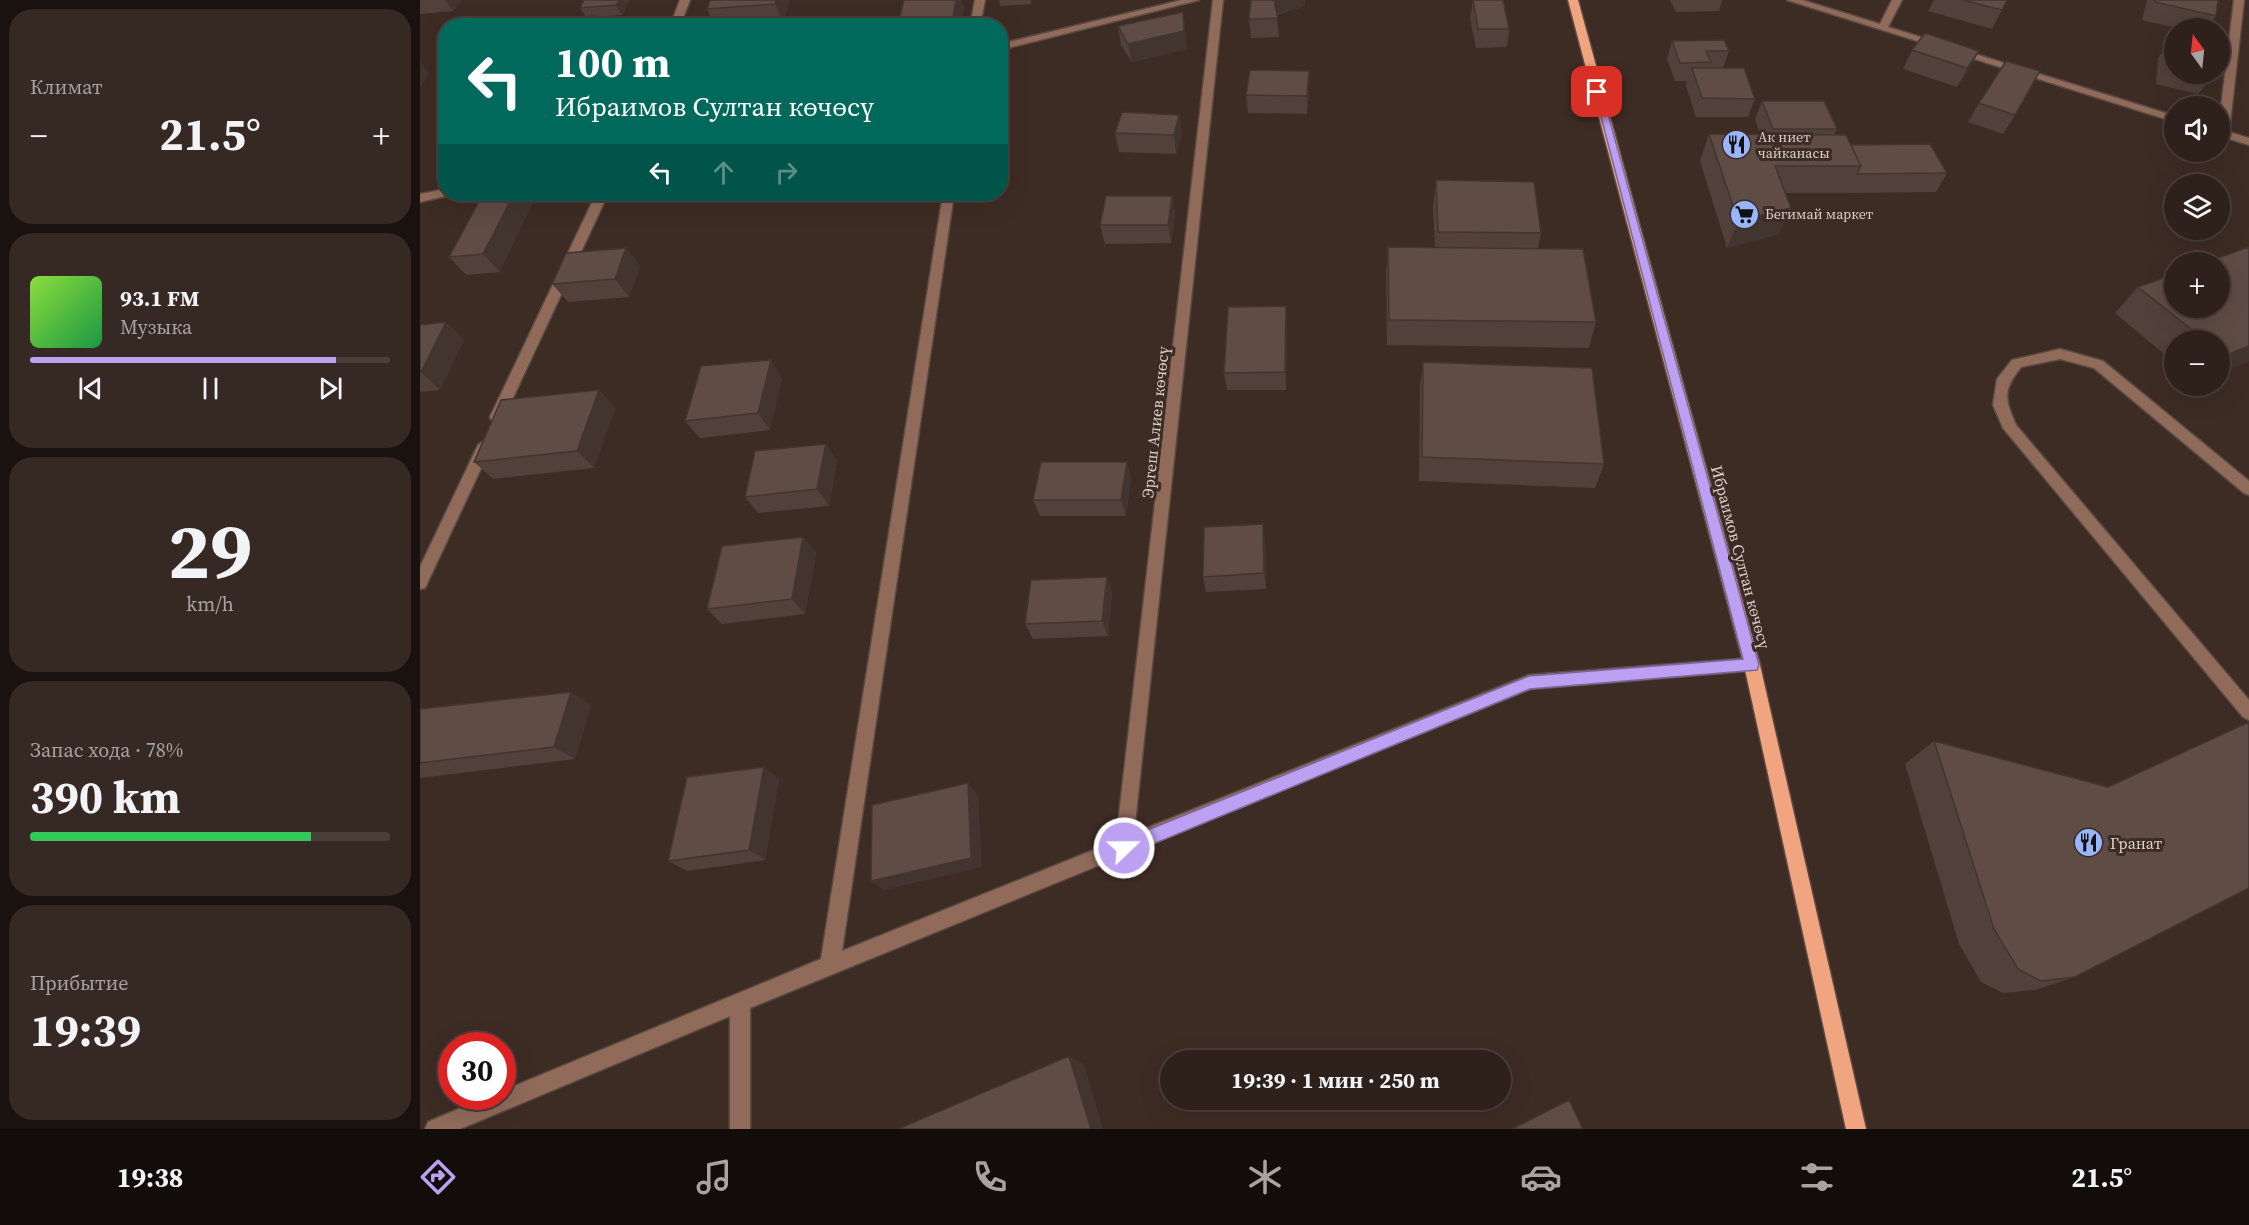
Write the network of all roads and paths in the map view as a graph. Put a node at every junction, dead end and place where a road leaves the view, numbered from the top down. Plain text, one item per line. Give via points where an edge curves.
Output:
1 (685, 0) edge
2 (980, 0) edge
3 (1194, 0) edge
4 (1218, 0) edge
5 (1573, 0) edge
6 (1792, 0) edge
7 (1897, 0) edge
8 (2239, 0) edge
9 (678, 18) edge
10 (977, 18) edge
11 (1883, 27) junction
12 (1008, 45) edge
13 (2227, 96) edge
14 (2164, 116) edge
15 (2230, 136) edge
16 (2249, 142) edge
17 (438, 194) edge
18 (420, 198) edge
19 (599, 201) edge
20 (947, 201) edge
21 (2249, 489) edge
22 (420, 583) edge
23 (1752, 665) junction
24 (2249, 712) edge
25 (1124, 848) junction
26 (830, 965) junction
27 (740, 1003) junction
28 (435, 1129) edge
29 (740, 1129) edge
30 (1856, 1129) edge

1 - 9 street
2 - 10 street
3 - 12 street
4 - 25 street, Эргеш Алиев көчөсү
5 - 23 main road, Ибраимов Султан көчөсү
6 - 11 street
7 - 11 street
8 - 13 street
11 - 14 street
15 - 16 street
17 - 18 street
19 - 22 street
20 - 26 street
21 - 24 street via 2098,364 2060,354 2017,363 2002,382 2000,405 2010,428
23 - 25 street via 1529,682
23 - 30 main road, Ибраимов Султан көчөсү
25 - 26 street
26 - 27 street
27 - 28 street
27 - 29 street

